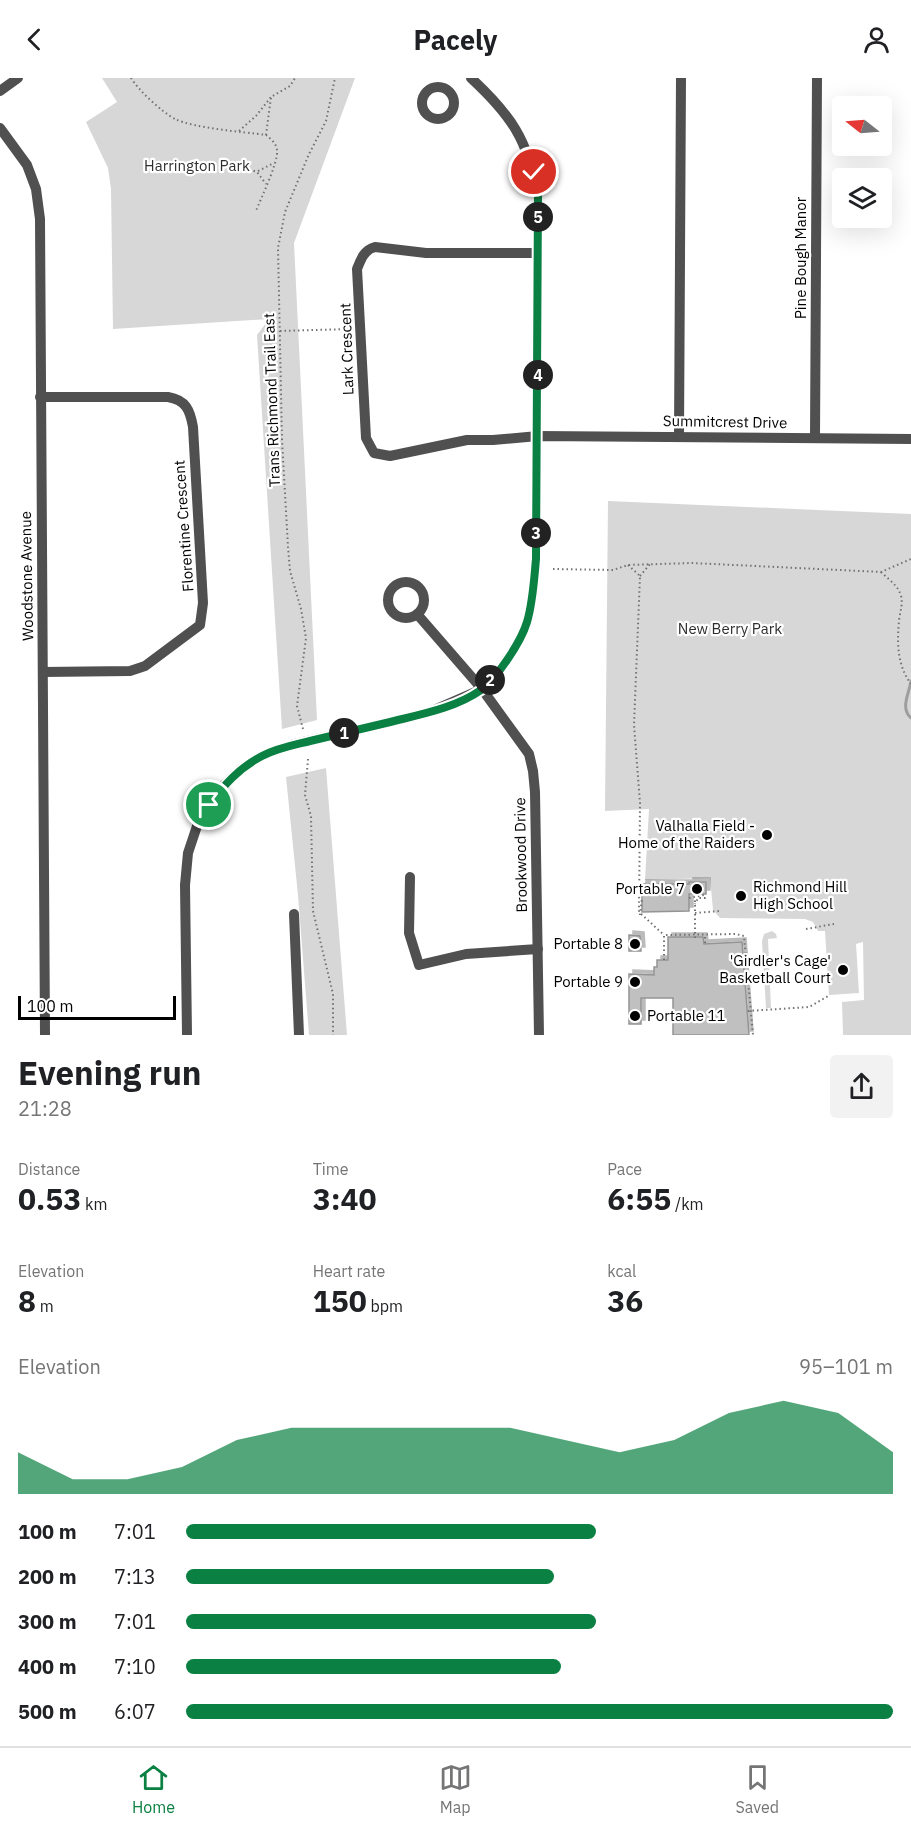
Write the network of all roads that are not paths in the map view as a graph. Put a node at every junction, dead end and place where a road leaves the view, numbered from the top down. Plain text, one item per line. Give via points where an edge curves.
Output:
1 (18, 78) edge
2 (471, 78) edge
3 (681, 78) edge
4 (817, 78) edge
5 (0, 91) edge
6 (0, 128) edge
7 (538, 253) junction
8 (40, 397) junction
9 (538, 436) junction
10 (679, 436) junction
11 (815, 438) junction
12 (911, 439) edge
13 (417, 614) dead end
14 (43, 672) junction
15 (482, 689) junction
16 (410, 877) dead end
17 (294, 914) dead end
18 (538, 949) junction
19 (45, 1035) edge
20 (187, 1035) edge
21 (299, 1035) edge
22 (539, 1035) edge

1 - 5 street
2 - 7 street via 507,113 527,152 538,195
3 - 10 street
4 - 11 street, Pine Bough Manor
6 - 8 street, Woodstone Avenue via 27,165 36,189 41,269
7 - 9 street
7 - 9 street, Lark Crescent via 437,254 375,247 362,256 357,269 366,438 374,453 390,456 466,440
8 - 14 street, Woodstone Avenue
8 - 14 street, Florentine Crescent via 168,397 187,405 193,427 203,603 200,625 145,666 130,671
9 - 10 street, Summitcrest Drive
9 - 15 street via 536,559 527,622 518,643
10 - 11 street, Summitcrest Drive
11 - 12 street, Summitcrest Drive
13 - 15 street, Brookwood Drive
14 - 19 street, Woodstone Avenue
15 - 18 street, Brookwood Drive via 528,754 533,771
15 - 20 street via 427,713 294,744 264,755 224,785 197,826 189,853 185,885
16 - 18 street via 409,933 419,965 466,954
17 - 21 street
18 - 22 street, Brookwood Drive

